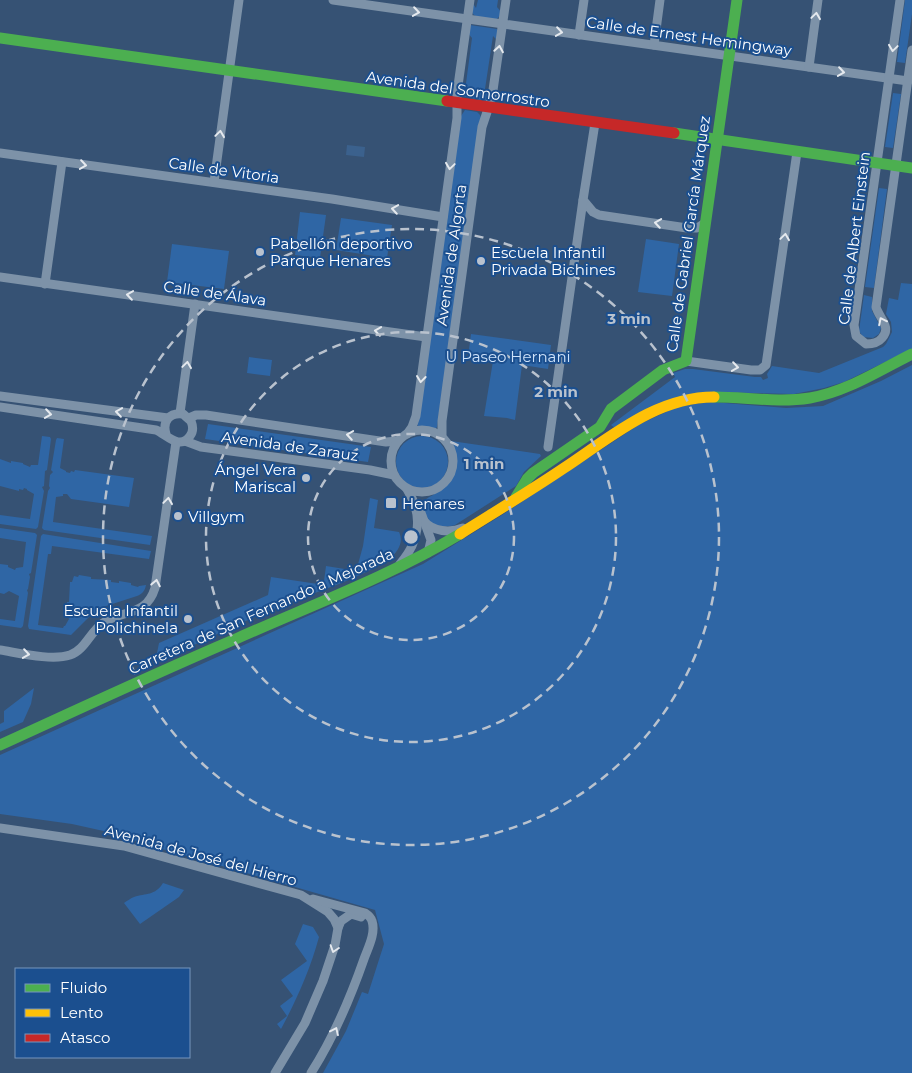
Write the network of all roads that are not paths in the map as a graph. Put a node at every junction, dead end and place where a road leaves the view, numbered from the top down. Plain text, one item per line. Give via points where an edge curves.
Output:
1 (240, 0) edge
2 (334, 0) edge
3 (470, 0) edge
4 (506, 0) edge
5 (584, 0) edge
6 (660, 0) edge
7 (737, 0) edge
8 (818, 0) edge
9 (900, 0) edge
10 (392, 4) edge
11 (467, 19) junction
12 (502, 24) junction
13 (579, 35) junction
14 (0, 38) edge
15 (654, 45) junction
16 (912, 50) edge
17 (729, 56) junction
18 (809, 67) junction
19 (229, 72) junction
20 (889, 78) junction
21 (908, 81) junction
22 (457, 103) junction
23 (489, 108) junction
24 (594, 123) junction
25 (717, 140) junction
26 (797, 152) junction
27 (0, 153) edge
28 (62, 162) junction
29 (877, 163) junction
30 (896, 166) junction
31 (912, 168) edge
32 (214, 182) junction
33 (583, 200) junction
34 (443, 216) junction
35 (705, 223) junction
36 (0, 277) edge
37 (45, 284) junction
38 (195, 304) junction
39 (426, 337) junction
40 (912, 354) edge
41 (686, 361) junction
42 (0, 396) edge
43 (0, 407) edge
44 (180, 413) junction
45 (168, 418) junction
46 (189, 418) junction
47 (166, 434) junction
48 (407, 434) junction
49 (442, 437) junction
50 (180, 441) junction
51 (398, 441) junction
52 (548, 447) dead end
53 (394, 475) junction
54 (407, 489) junction
55 (422, 492) junction
56 (509, 504) junction
57 (419, 518) junction
58 (477, 523) junction
59 (427, 553) junction
60 (396, 568) junction
61 (0, 650) edge
62 (0, 745) edge
63 (0, 828) edge
64 (304, 897) junction
65 (373, 926) junction
66 (338, 928) junction
67 (275, 1073) edge
68 (311, 1073) edge

1 - 19 street
2 - 10 street, Calle de Ernest Hemingway
3 - 11 street, Avenida de Algorta
4 - 12 street, Avenida de Algorta
5 - 13 street
6 - 15 street
7 - 17 street, Calle de Gabriel García Márquez
18 -> 8 street
9 -> 20 street, Calle de Albert Einstein
10 -> 11 street, Calle de Ernest Hemingway
11 - 12 street, Calle de Ernest Hemingway
11 - 22 street, Avenida de Algorta
12 -> 13 street, Calle de Ernest Hemingway
23 -> 12 street, Avenida de Algorta
13 - 15 street, Calle de Ernest Hemingway
14 - 19 street, Avenida del Somorrostro
15 - 17 street, Calle de Ernest Hemingway
16 - 21 street, Calle de Albert Einstein
17 - 18 street, Calle de Ernest Hemingway
17 - 25 street, Calle de Gabriel García Márquez
18 -> 20 street, Calle de Ernest Hemingway
19 - 22 street, Avenida del Somorrostro
32 -> 19 street
20 - 21 street, Calle de Ernest Hemingway
20 - 29 street, Calle de Albert Einstein
21 - 30 street, Calle de Albert Einstein
22 - 23 street, Avenida del Somorrostro
22 -> 34 street, Avenida de Algorta
23 - 24 street, Avenida del Somorrostro
23 - 49 street, Avenida de Algorta via 482,126
24 - 25 street, Avenida del Somorrostro
24 - 33 street
25 - 26 street, Avenida del Somorrostro
25 - 35 street, Calle de Gabriel García Márquez
26 - 29 street, Avenida del Somorrostro
41 -> 26 street via 751,370 760,370 766,365
27 - 28 street, Calle de Vitoria
28 -> 32 street, Calle de Vitoria
28 - 37 street
29 - 30 street, Avenida del Somorrostro
29 -> 30 street, Calle de Albert Einstein via 854,326 856,336 866,344 881,340 886,330 876,307
30 - 31 street, Avenida del Somorrostro
34 -> 32 street, Calle de Vitoria
35 -> 33 street via 697,228 687,228 599,215
33 - 52 street
34 - 39 street, Avenida de Algorta
35 - 41 street, Calle de Gabriel García Márquez
36 - 37 street, Calle de Álava
38 -> 37 street, Calle de Álava
39 -> 38 street, Calle de Álava
44 -> 38 street
39 -> 48 street, Avenida de Algorta via 416,416
40 - 56 street, Carretera de San Fernando a Mejorada via 819,396 802,399 706,397 663,406
41 - 56 street, Calle de Gabriel García Márquez via 663,370 611,409 600,427 533,473
45 -> 42 street
43 -> 47 street, Avenida de Zarauz via 148,428
44 - 45 street
44 - 46 street
45 - 47 street via 164,426
46 - 50 street via 193,430 190,436
51 -> 46 street, Avenida de Zarauz via 386,442 206,415
47 - 50 street, Avenida de Zarauz via 170,439
48 - 49 street via 427,430
48 - 51 street
49 - 55 street via 453,458 451,471 435,490
50 - 53 street, Avenida de Zarauz via 201,447
61 -> 50 street via 52,657 71,655 105,622 147,604 155,588
51 - 53 street via 391,457
53 - 54 street
54 - 55 street
54 - 57 street
55 - 57 street
56 - 58 street, Carretera de San Fernando a Mejorada
57 - 58 street via 445,531
57 - 59 street via 422,549
57 - 60 street via 414,543
58 - 59 street, Carretera de San Fernando a Mejorada
59 - 60 street, Carretera de San Fernando a Mejorada
60 - 62 street, Carretera de San Fernando a Mejorada
63 - 64 street, Avenida de José del Hierro via 124,846
64 - 65 street, Avenida de José del Hierro via 365,913 370,916
64 - 66 street via 328,912
65 - 66 street via 351,914
68 -> 65 street via 351,998
66 -> 67 street via 323,981 305,1023

